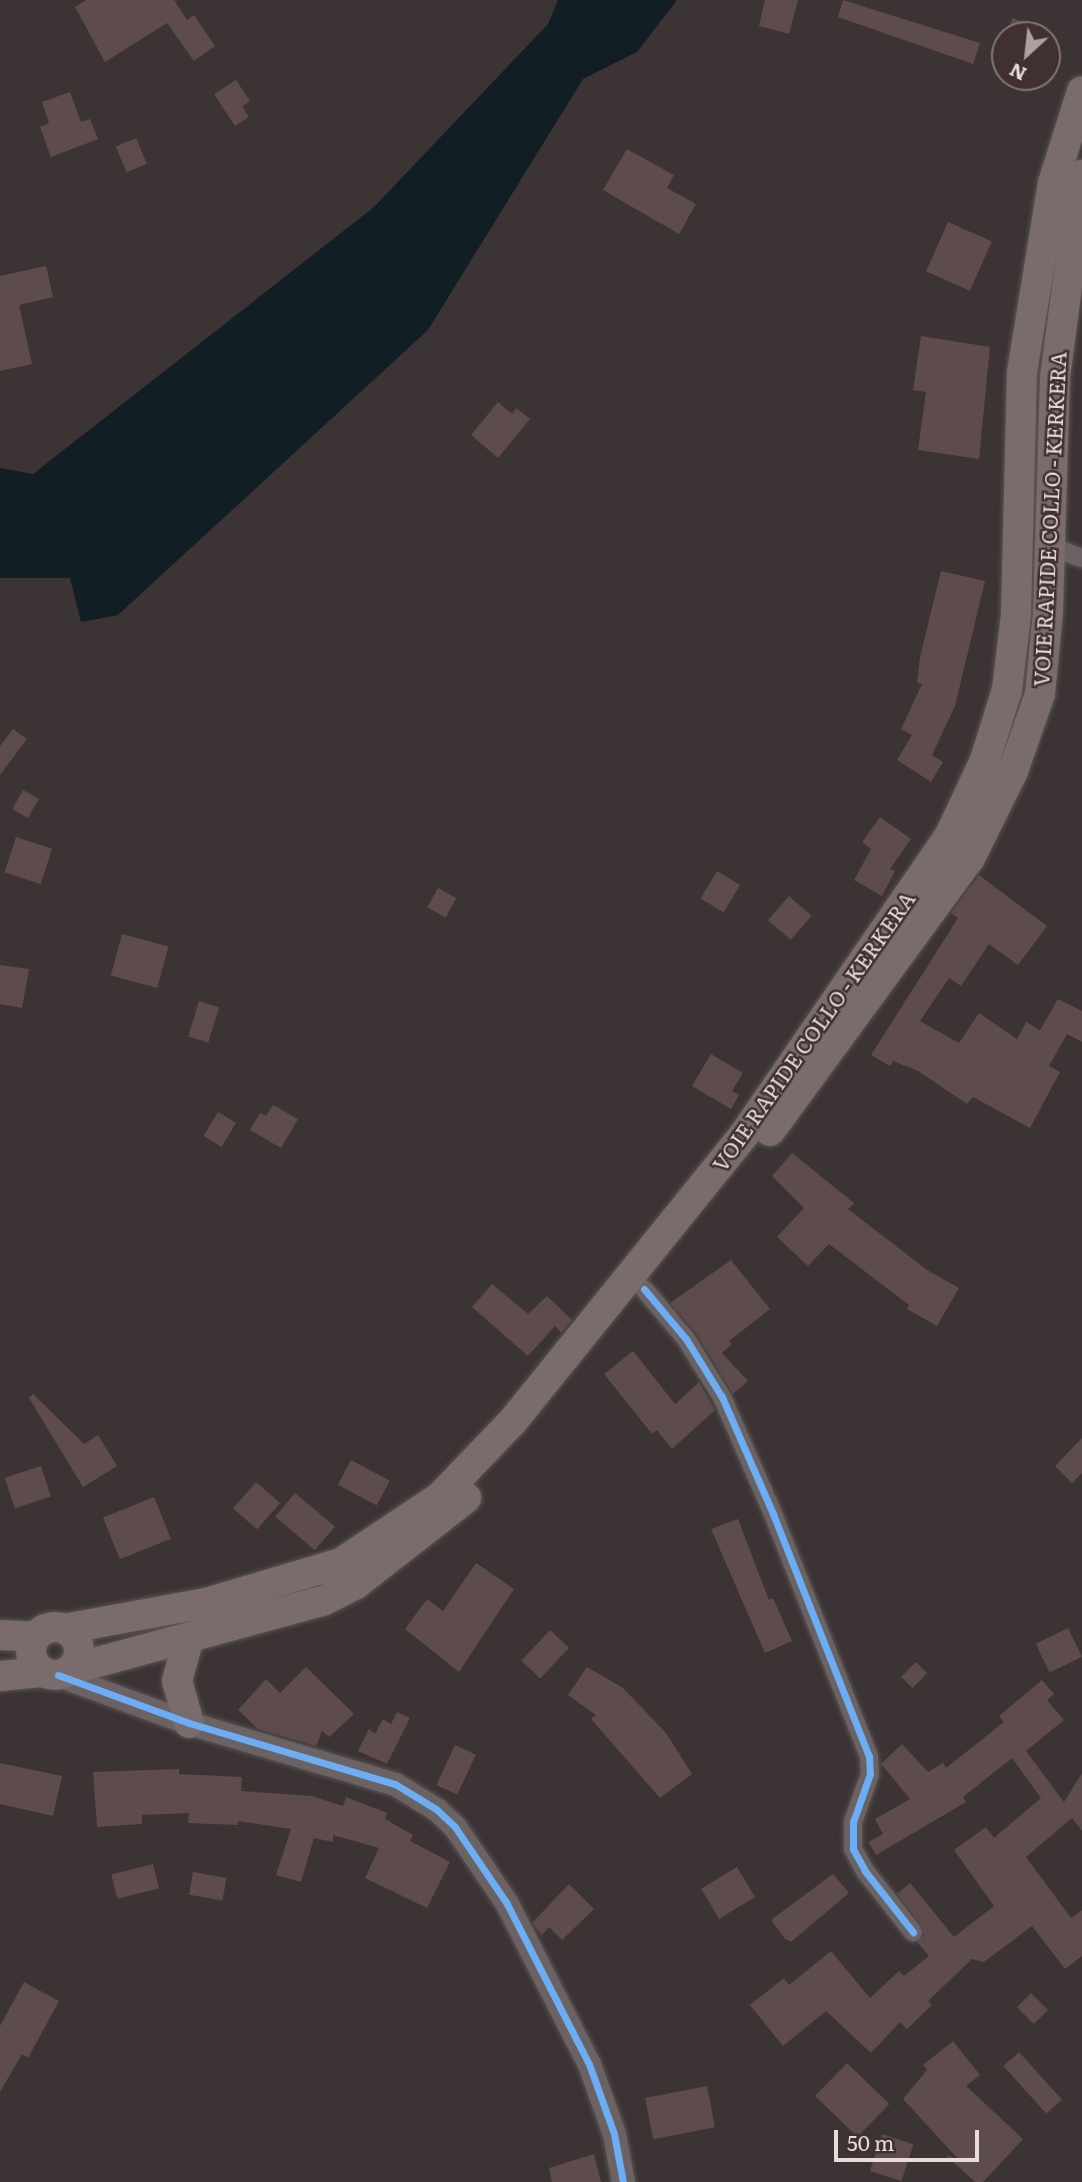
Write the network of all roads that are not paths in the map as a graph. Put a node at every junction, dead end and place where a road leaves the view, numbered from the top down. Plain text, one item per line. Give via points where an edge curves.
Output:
1 (1082, 90) edge
2 (1082, 175) edge
3 (1050, 546) junction
4 (1082, 558) edge
5 (644, 1289) junction
6 (64, 1629) junction
7 (0, 1635) edge
8 (35, 1637) junction
9 (189, 1638) junction
10 (57, 1672) junction
11 (0, 1676) edge
12 (189, 1723) junction
13 (913, 1932) dead end
14 (623, 2182) edge

1 - 6 highway, VOIE RAPIDE COLLO - KERKERA via 1053,183 1022,372 1016,614 1007,690 985,760 949,837 746,1132 513,1421 440,1497 341,1563 206,1603
2 - 3 highway, VOIE RAPIDE COLLO - KERKERA via 1055,377
3 - 4 street
3 - 5 highway, VOIE RAPIDE COLLO - KERKERA via 1040,694 1013,771 970,858 763,1141
5 - 9 highway, VOIE RAPIDE COLLO - KERKERA via 521,1442 453,1513 356,1584 323,1601
5 - 13 street via 686,1339 722,1398 773,1514 869,1756 870,1774 853,1822 853,1849
6 - 8 highway via 48,1628
6 - 10 highway via 79,1647
7 - 8 highway
8 - 10 highway via 31,1652
9 - 10 highway, VOIE RAPIDE COLLO - KERKERA
9 - 12 highway via 177,1681
10 - 11 highway, VOIE RAPIDE COLLO - KERKERA
10 - 12 street
12 - 14 street via 396,1784 455,1827 506,1902 589,2064 614,2134

